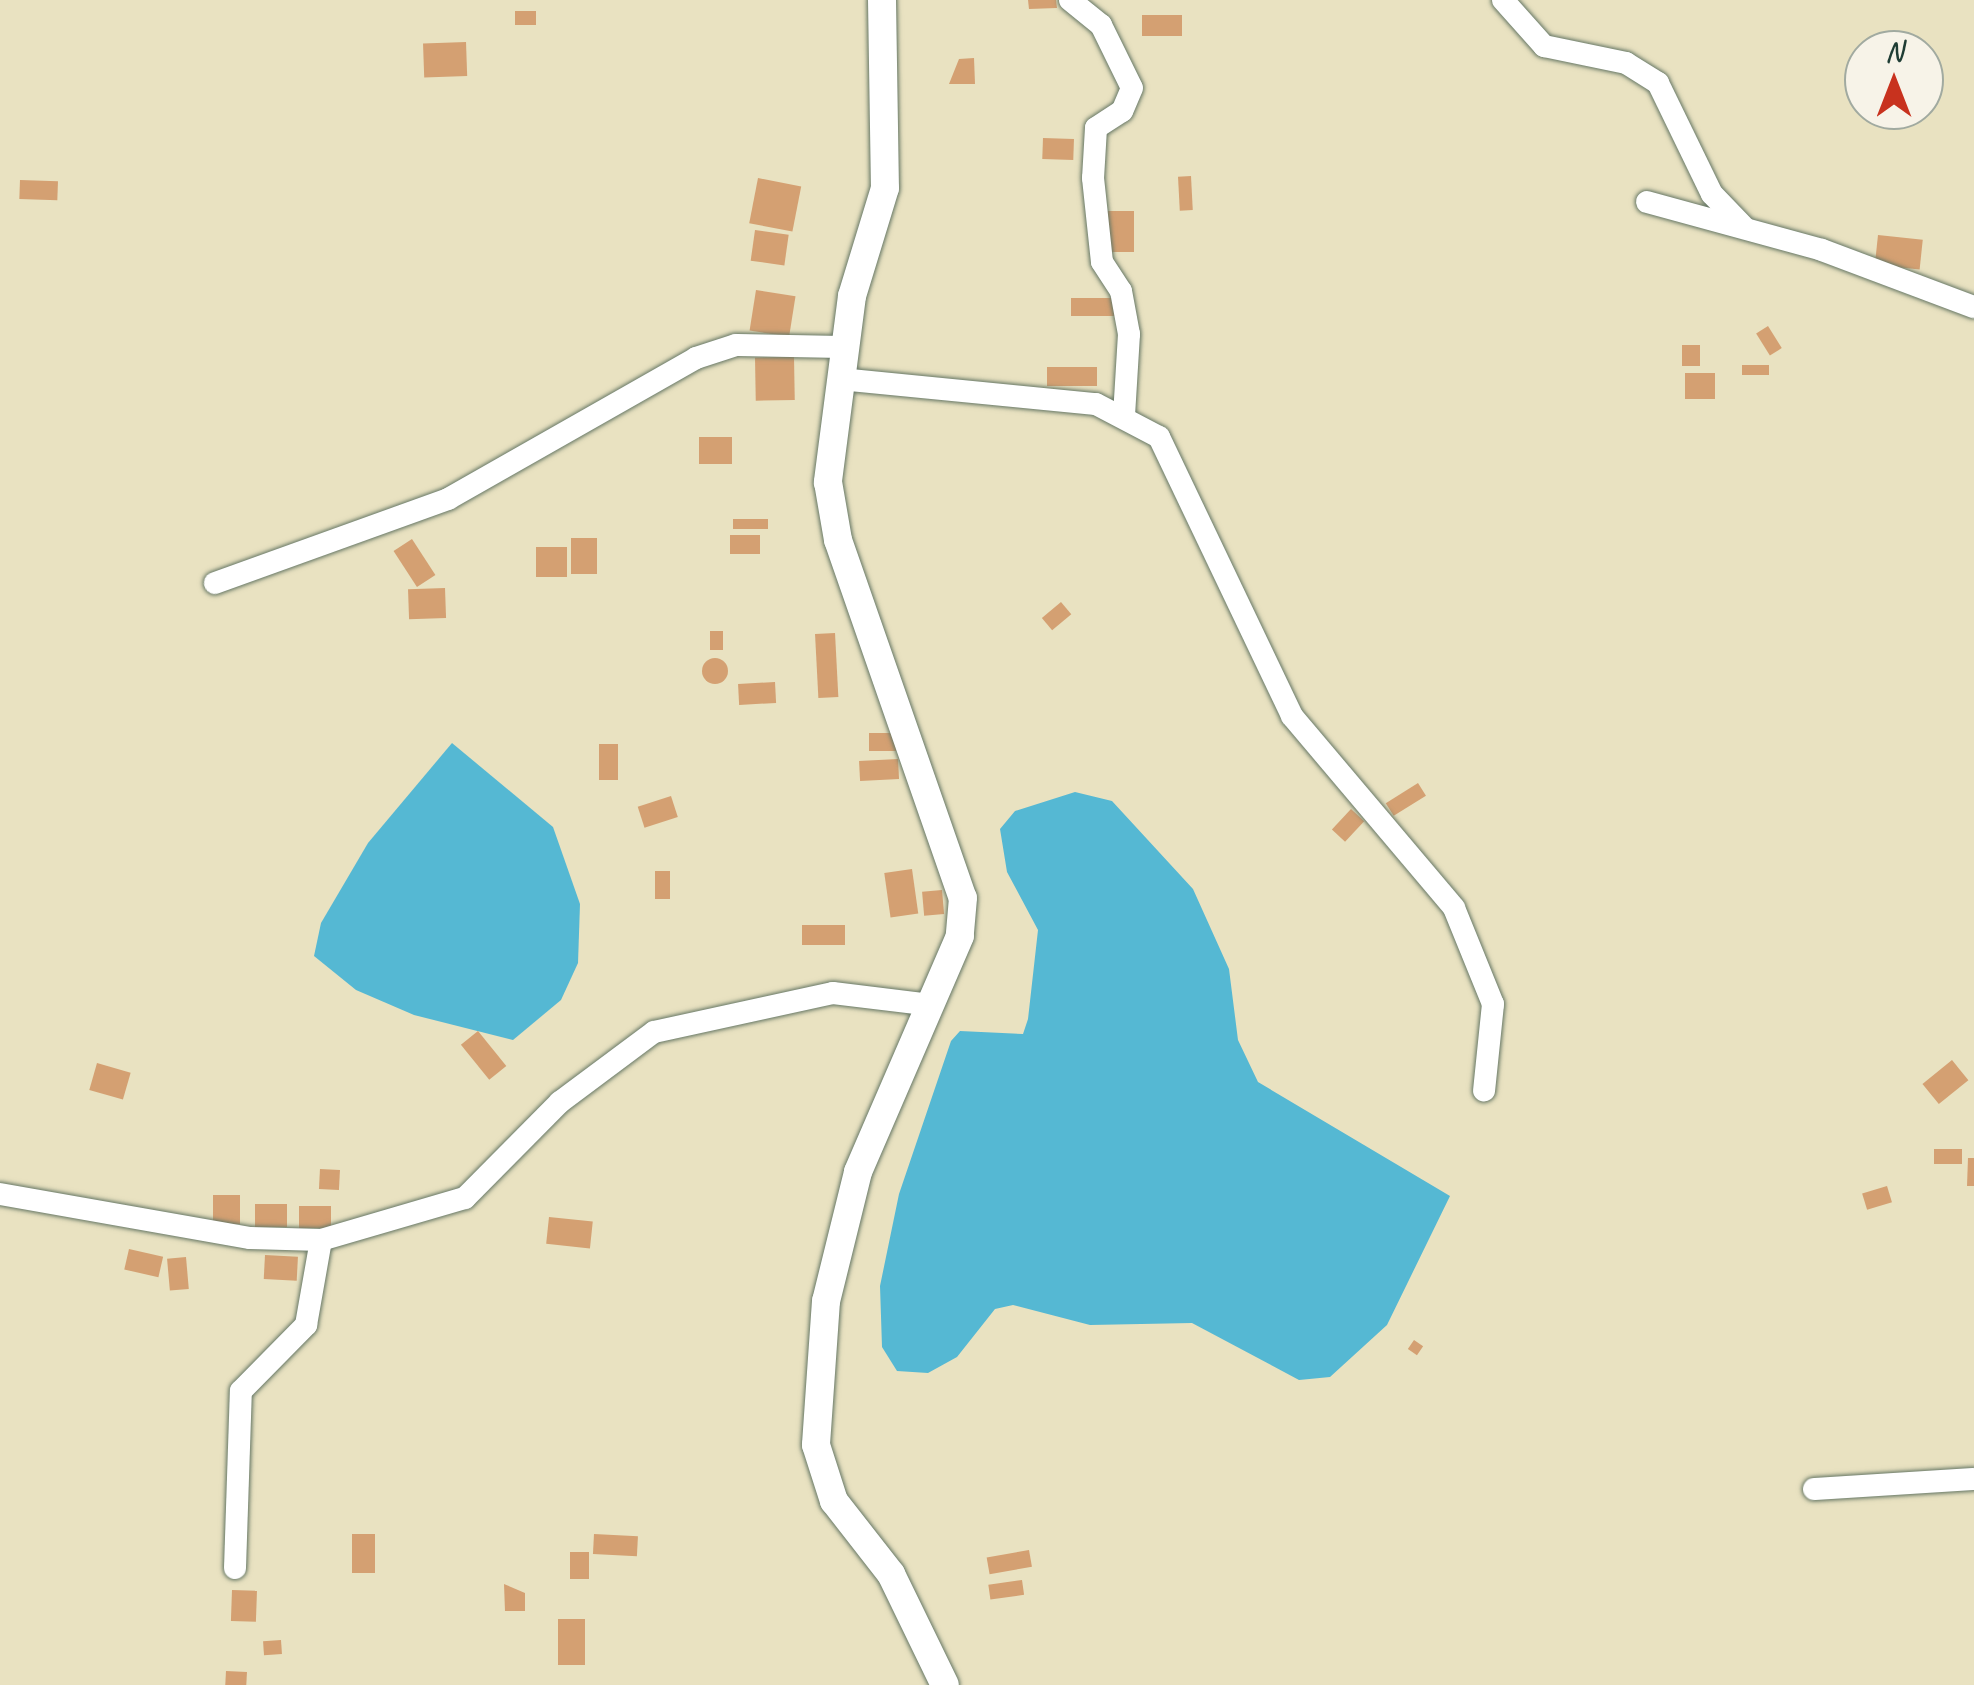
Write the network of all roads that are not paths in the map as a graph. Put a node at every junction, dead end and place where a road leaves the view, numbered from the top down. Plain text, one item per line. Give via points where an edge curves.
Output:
1 (882, 0) edge
2 (1070, 0) edge
3 (1503, 0) edge
4 (1647, 202) dead end
5 (1744, 226) junction
6 (1974, 307) edge
7 (844, 348) junction
8 (840, 379) junction
9 (1124, 415) junction
10 (215, 584) dead end
11 (924, 1004) junction
12 (1484, 1091) dead end
13 (0, 1194) edge
14 (321, 1240) junction
15 (1974, 1479) edge
16 (1814, 1489) dead end
17 (235, 1568) dead end
18 (946, 1685) edge

1 - 7 street via 885,188
2 - 9 street via 1101,25 1132,88 1122,111 1096,128 1093,178 1102,262 1129,334
3 - 5 street via 1544,46 1626,63 1658,83 1712,194
4 - 5 street
5 - 6 street
7 - 8 street
7 - 10 street via 736,345 696,358 448,499
8 - 9 street
8 - 11 street via 828,482 838,540 963,898 960,936
9 - 12 street via 1180,464 1220,574 1292,716 1454,908 1493,1004
11 - 14 street via 832,994 654,1032 560,1102 465,1198
11 - 18 street via 858,1172 836,1256 816,1445 834,1502 891,1574
13 - 14 street via 250,1238
14 - 17 street via 306,1324 241,1390
15 - 16 street

